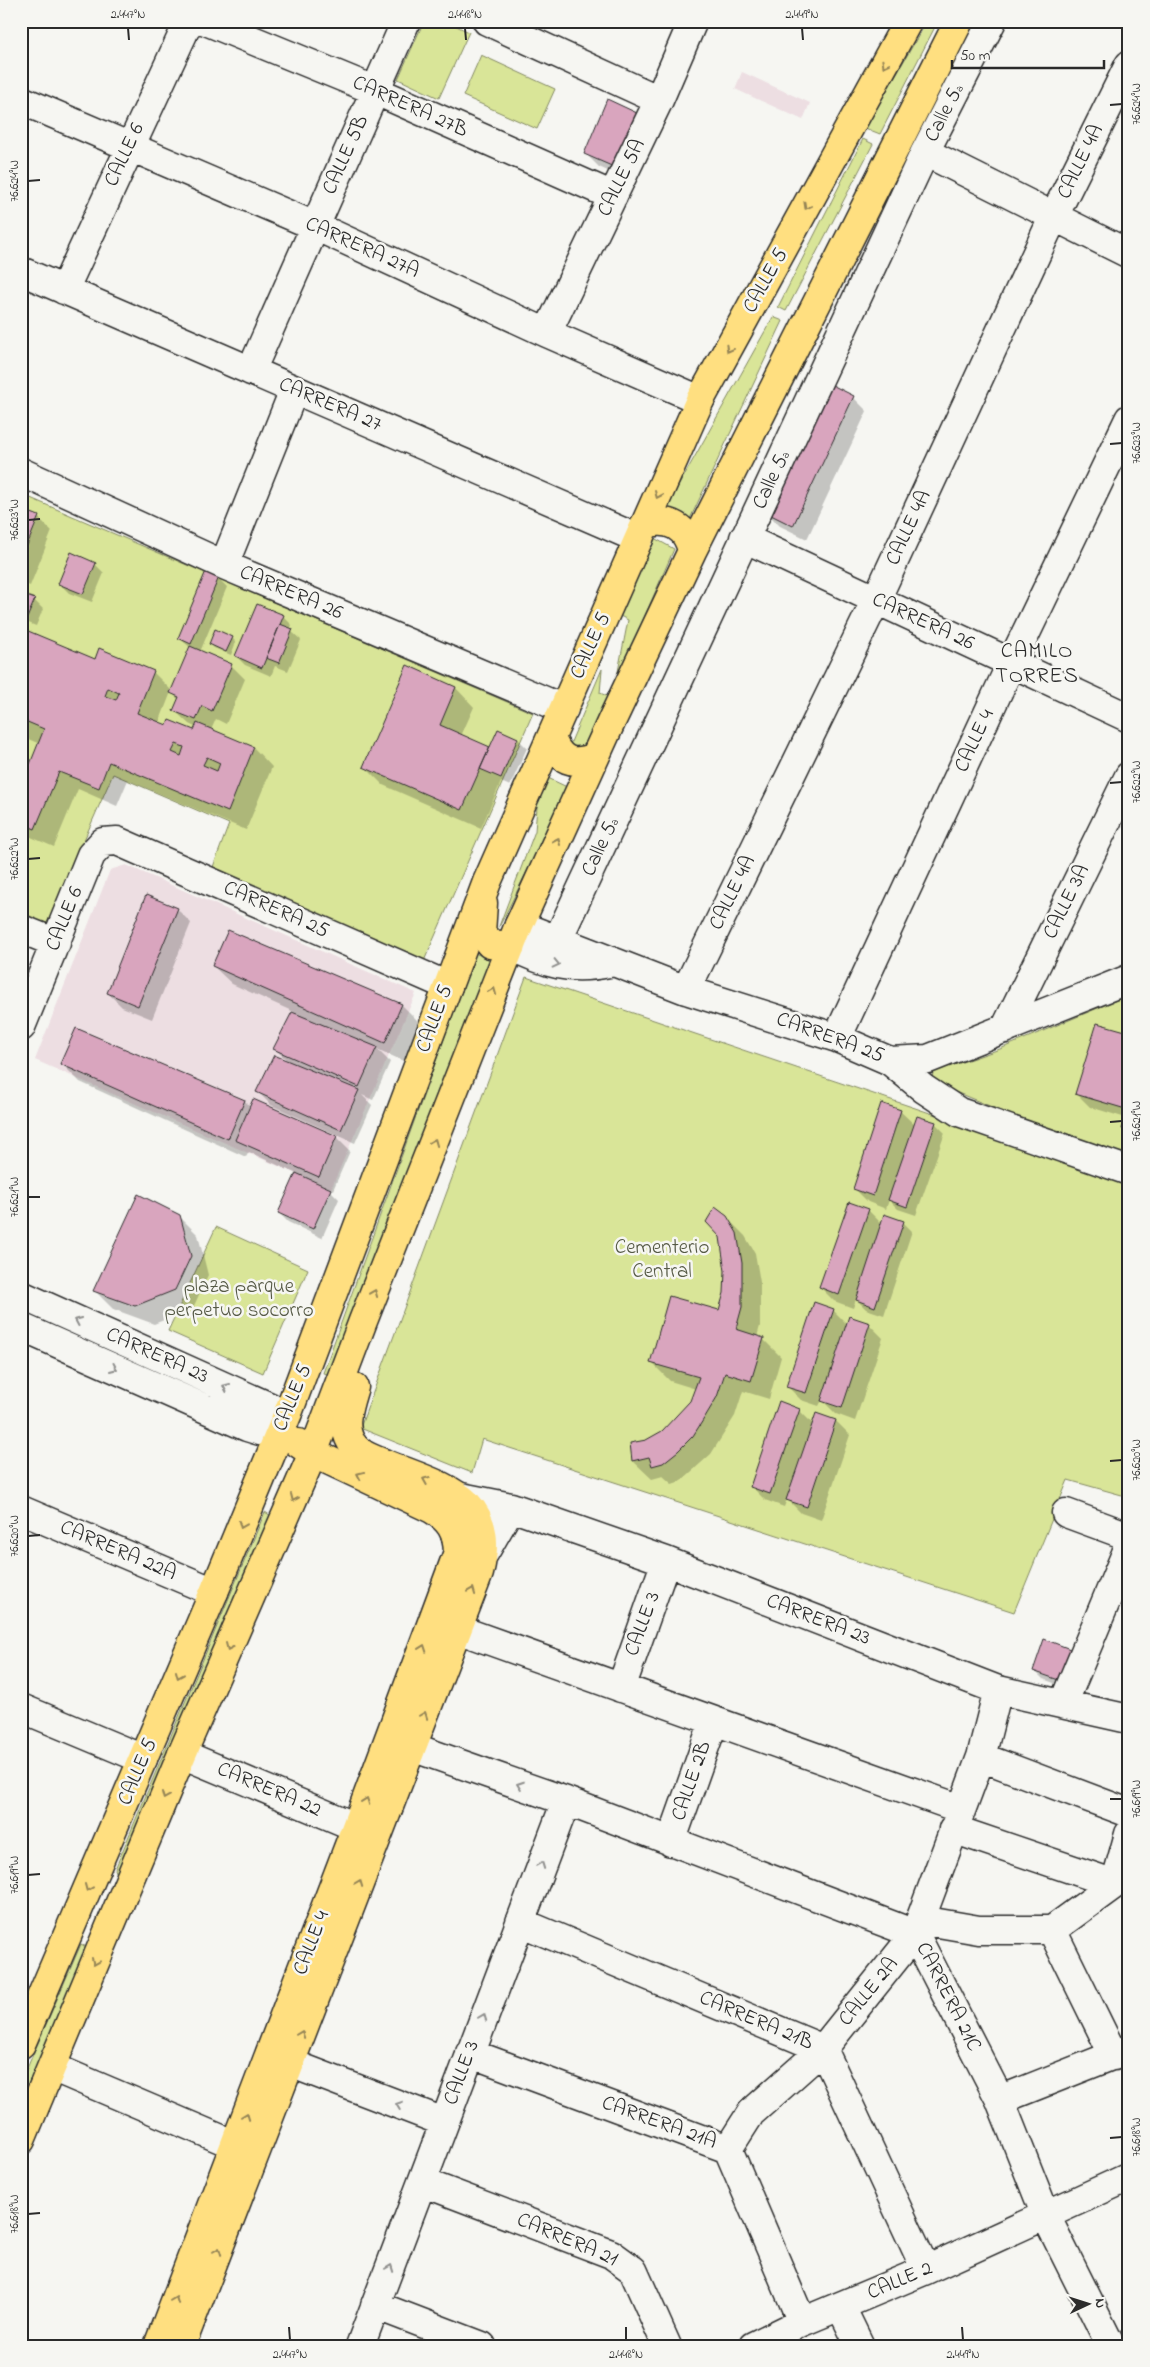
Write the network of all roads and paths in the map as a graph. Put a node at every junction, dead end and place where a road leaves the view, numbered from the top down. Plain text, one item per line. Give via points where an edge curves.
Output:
1 (189, 21) edge
2 (206, 21) edge
3 (406, 21) edge
4 (486, 21) edge
5 (693, 21) edge
6 (959, 21) edge
7 (992, 21) edge
8 (904, 23) edge
9 (1129, 65) edge
10 (374, 90) junction
11 (21, 100) edge
12 (659, 100) junction
13 (128, 148) junction
14 (925, 152) junction
15 (613, 196) junction
16 (1054, 218) junction
17 (315, 226) junction
18 (1129, 254) edge
19 (21, 271) edge
20 (64, 290) junction
21 (548, 333) junction
22 (251, 371) junction
23 (294, 390) junction
24 (700, 400) junction
25 (1129, 418) edge
26 (21, 472) edge
27 (642, 531) junction
28 (744, 538) junction
29 (692, 551) junction
30 (224, 565) junction
31 (876, 600) junction
32 (1011, 664) junction
33 (564, 709) junction
34 (1129, 718) edge
35 (550, 738) junction
36 (595, 757) junction
37 (1129, 776) edge
38 (103, 842) joint
39 (487, 882) junction
40 (21, 929) edge
41 (515, 936) junction
42 (557, 940) junction
43 (56, 943) junction
44 (615, 962) junction
45 (1129, 979) edge
46 (448, 986) junction
47 (686, 990) junction
48 (21, 1027) edge
49 (1005, 1029) junction
50 (837, 1038) junction
51 (890, 1061) junction
52 (1129, 1171) edge
53 (21, 1295) edge
54 (363, 1321) junction
55 (21, 1327) edge
56 (345, 1422) joint
57 (280, 1431) junction
58 (313, 1453) junction
59 (461, 1497) junction
60 (511, 1507) junction
61 (21, 1510) edge
62 (1066, 1513) dead end
63 (484, 1552) junction
64 (1128, 1552) edge
65 (666, 1561) junction
66 (214, 1592) junction
67 (457, 1629) junction
68 (621, 1688) junction
69 (998, 1690) junction
70 (1063, 1704) junction
71 (21, 1708) edge
72 (1129, 1719) edge
73 (714, 1721) junction
74 (412, 1747) junction
75 (182, 1754) junction
76 (981, 1757) junction
77 (143, 1759) junction
78 (566, 1801) junction
79 (1129, 1813) edge
80 (957, 1819) junction
81 (356, 1827) junction
82 (1129, 1834) edge
83 (110, 1836) junction
84 (671, 1842) junction
85 (1115, 1884) junction
86 (334, 1886) junction
87 (520, 1922) junction
88 (111, 1926) junction
89 (918, 1927) junction
90 (1052, 1930) junction
91 (337, 1942) junction
92 (21, 2044) edge
93 (824, 2050) junction
94 (470, 2052) junction
95 (1121, 2052) edge
96 (290, 2063) junction
97 (52, 2067) junction
98 (1000, 2100) junction
99 (444, 2122) junction
100 (21, 2140) edge
101 (235, 2144) junction
102 (728, 2149) junction
103 (1129, 2177) edge
104 (422, 2182) junction
105 (1046, 2216) junction
106 (926, 2270) junction
107 (375, 2306) junction
108 (841, 2307) junction
109 (802, 2322) junction
110 (158, 2346) edge
111 (181, 2346) edge
112 (360, 2346) edge
113 (482, 2346) edge
114 (667, 2346) edge
115 (754, 2346) edge
116 (860, 2346) edge
117 (1111, 2346) edge

1 - 13 street, CALLE 6
2 - 10 street, CARRERA 27B
3 - 10 street, CALLE 5B
4 - 12 street
5 - 12 street, CALLE 5A
6 - 29 main road, CALLE 5
7 - 14 street, Calle 5ª
8 -> 24 main road, CALLE 5
9 - 16 street, CALLE 4A
10 - 15 street, CARRERA 27B
10 - 17 street, CALLE 5B
11 - 13 street, CARRERA 27A
12 - 15 street, CALLE 5A
13 - 17 street, CARRERA 27A
13 - 20 street, CALLE 6
14 - 16 street
14 - 28 street, Calle 5ª
15 - 21 street, CALLE 5A
16 - 18 street
16 - 31 street, CALLE 4A
17 - 21 street, CARRERA 27A
17 - 22 street, CALLE 5B
19 - 20 street, CARRERA 27
20 - 22 street, CARRERA 27
21 - 24 street, CARRERA 27A
22 - 23 street, CARRERA 27
23 - 27 street, CARRERA 27
23 - 30 street
24 -> 27 main road, CALLE 5
25 - 32 street, CALLE 4
26 - 30 street, CARRERA 26
27 - 29 main road via 656,521 676,525 687,536
27 - 33 main road, CALLE 5
28 - 31 street, CARRERA 26
28 - 42 street, Calle 5ª
29 - 36 main road, CALLE 5
30 - 33 street, CARRERA 26
31 - 32 street, CARRERA 26
31 - 47 street, CALLE 4A
32 - 34 street, CARRERA 26
32 - 50 street, CALLE 4
33 - 35 main road, CALLE 5
35 - 36 main road via 556,751 568,760 582,762
35 - 39 main road, CALLE 5
41 -> 36 main road, CALLE 5
37 - 49 street, CALLE 3A
38 - 43 street, CALLE 6 via 92,854
38 - 46 street, CARRERA 25 via 117,841
39 - 41 main road via 481,933 490,944
39 - 46 main road, CALLE 5
40 - 43 street
41 - 42 street, CARRERA 25
41 -> 44 street via 537,960 562,966 589,967
54 -> 41 main road, CALLE 5
42 - 44 street, CARRERA 25
43 - 48 street, CALLE 6
44 - 47 street, CARRERA 25
45 - 49 street, CARRERA 25
46 - 57 main road, CALLE 5
47 - 50 street, CARRERA 25
49 - 51 street, CARRERA 25 via 928,1059
50 - 51 street, CARRERA 25
51 - 52 street via 959,1112
57 -> 53 street, CARRERA 23 via 270,1408
54 - 56 main road, CALLE 5 via 360,1365
54 - 58 main road, CALLE 5
55 -> 57 street, CARRERA 23 via 247,1427
59 -> 56 main road, CARRERA 23 via 367,1456 350,1441
57 - 58 main road
57 -> 66 main road, CALLE 5
58 -> 75 main road, CALLE 5
81 -> 58 main road, CALLE 4 via 453,1569 458,1552 457,1537 445,1517 432,1509
59 - 60 street, CARRERA 23
59 - 63 main road, CARRERA 23 via 479,1520 484,1534
60 - 63 street
60 - 65 street, CARRERA 23
61 - 66 street, CARRERA 22A
62 - 64 street via 1123,1534
67 -> 63 main road, CALLE 4
64 - 70 street
65 - 68 street, CALLE 3
65 - 69 street, CARRERA 23
66 -> 77 main road, CALLE 5
67 - 68 street
74 -> 67 main road, CALLE 4
68 - 73 street
69 - 70 street, CARRERA 23
69 - 76 street, CALLE 2A
70 - 72 street, CARRERA 23
71 - 77 street
73 - 80 street
73 - 84 street, CALLE 2B
78 -> 74 street, CARRERA 21C
91 -> 74 main road, CALLE 4
75 - 81 street, CARRERA 22
75 -> 88 main road, CALLE 5
76 - 79 street
76 - 80 street, CALLE 2A
77 - 83 main road, CALLE 5
78 - 84 street, CARRERA 21C
87 -> 78 street, CALLE 3
80 - 85 street
80 - 89 street, CALLE 2A
81 - 86 main road, CALLE 4
82 - 85 street
83 - 88 main road
83 -> 92 main road, CALLE 5
84 - 89 street, CARRERA 21C
85 - 90 street
86 - 91 main road
101 -> 86 main road, CALLE 4
87 - 93 street, CARRERA 21B
94 -> 87 street, CALLE 3
88 -> 97 main road, CALLE 5
89 - 90 street
89 - 93 street, CALLE 2A
89 - 98 street, CARRERA 21C
90 - 95 street
96 -> 91 main road, CALLE 4
93 - 102 street, CALLE 2A via 751,2112
93 - 106 street, CARRERA 21B
94 - 99 street, CALLE 3
94 - 102 street, CARRERA 21A
95 - 98 street
99 -> 96 street
111 -> 96 main road, CALLE 4
97 - 100 main road, CALLE 5
97 - 101 street
98 - 105 street, CARRERA 21C
99 - 104 street, CALLE 3
110 -> 101 main road, CALLE 4
102 - 109 street, CARRERA 21A
103 - 105 street, CALLE 2
107 -> 104 street, CALLE 3
104 - 114 street, CARRERA 21 via 611,2254 633,2270
105 - 106 street, CALLE 2
105 - 117 street, CARRERA 21C
106 - 108 street, CALLE 2
107 - 112 street, CALLE 3
107 - 113 street
108 - 109 street, CALLE 2
108 - 116 street
109 - 115 street, CALLE 2

